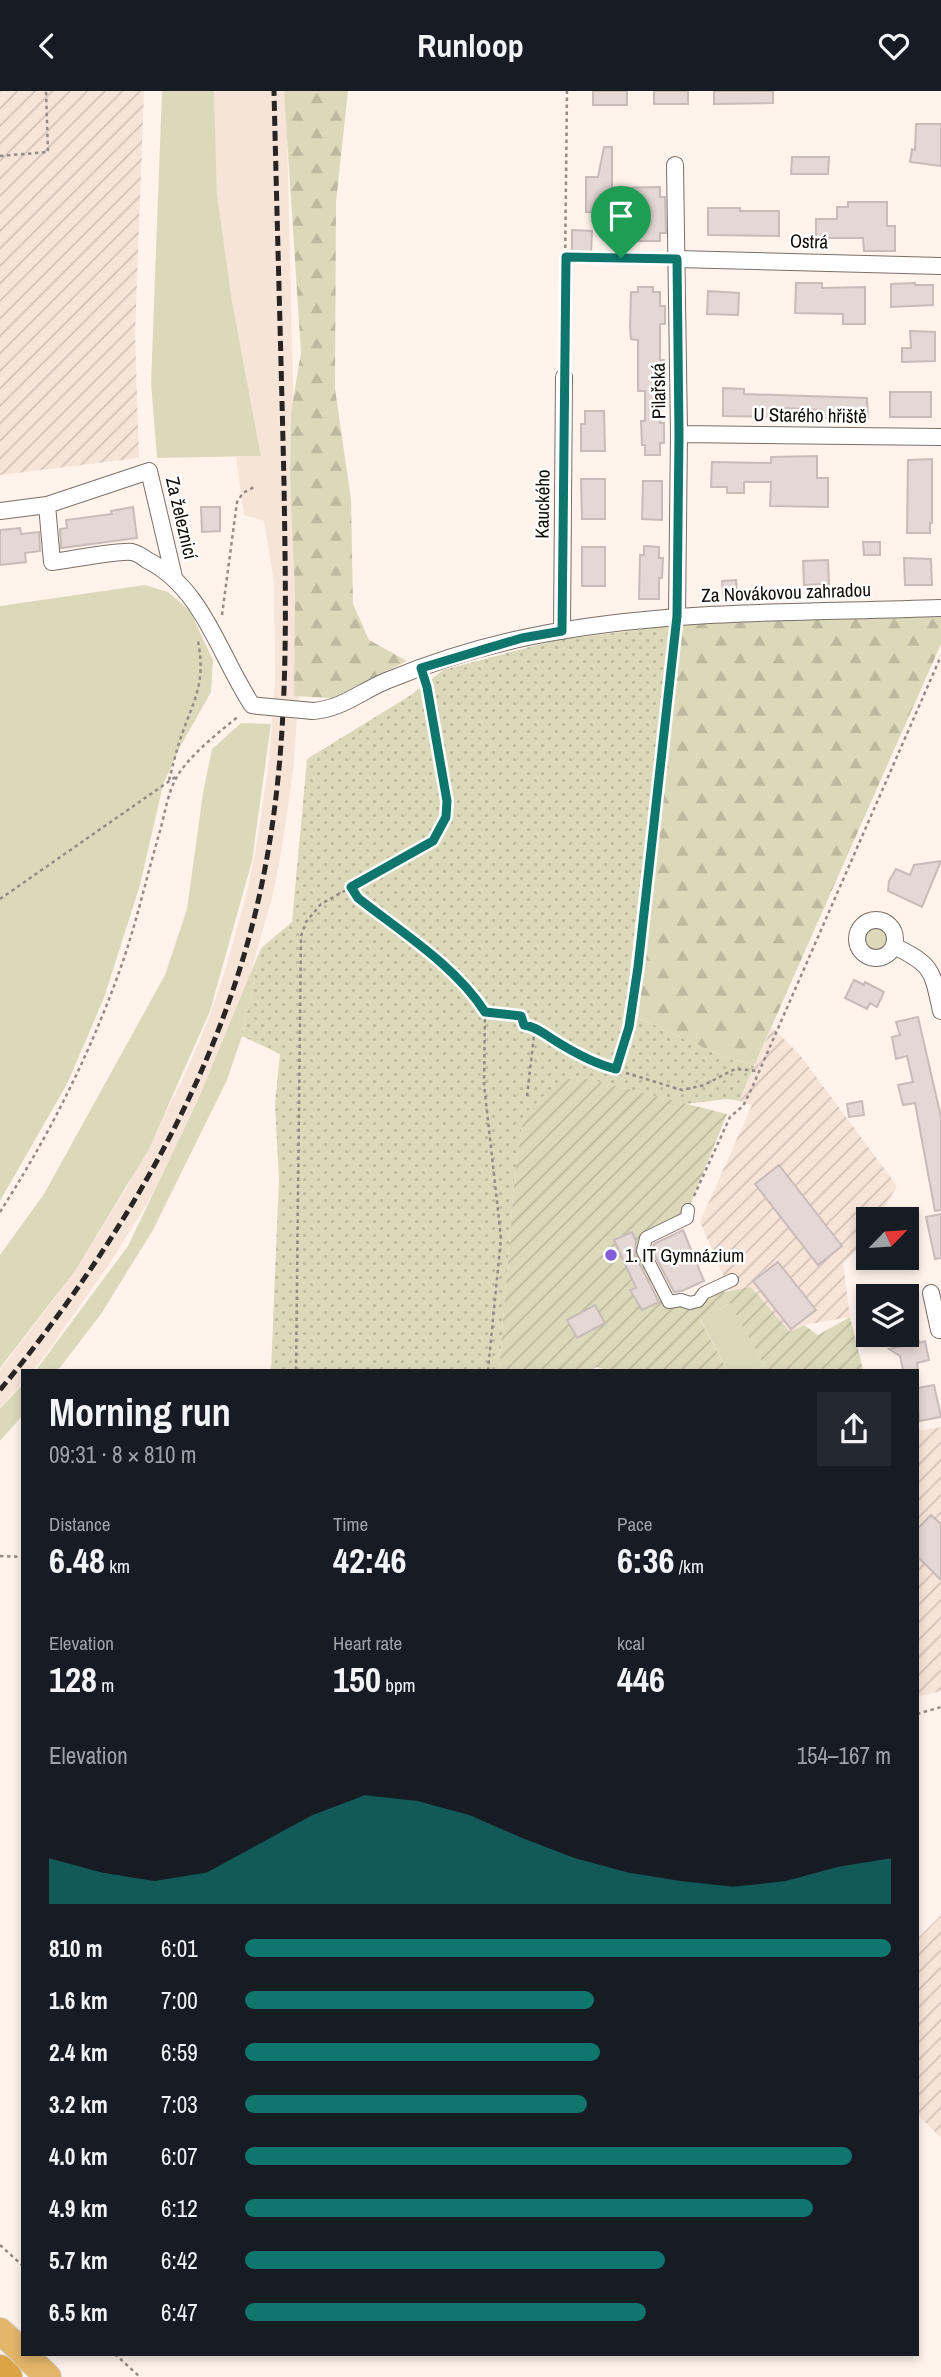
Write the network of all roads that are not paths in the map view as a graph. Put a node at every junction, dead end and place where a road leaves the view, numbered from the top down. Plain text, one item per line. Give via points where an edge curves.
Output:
1 (676, 165) dead end
2 (677, 259) junction
3 (941, 267) edge
4 (564, 377) road end
5 (679, 434) junction
6 (941, 437) edge
7 (47, 505) junction
8 (0, 511) edge
9 (174, 577) junction
10 (941, 608) edge
11 (677, 616) junction
12 (562, 631) junction
13 (894, 946) dead end
14 (941, 1011) edge
15 (688, 1210) road end
16 (732, 1280) dead end
17 (931, 1293) dead end
18 (940, 1332) edge
19 (0, 2331) edge
20 (21, 2351) edge
21 (26, 2356) edge
22 (0, 2369) edge
23 (8, 2377) edge
24 (48, 2377) edge

1 - 2 street, Pilařská
2 - 3 street, Ostrá
2 - 5 street, Pilařská
4 - 12 street, Kauckého
5 - 6 street, U Starého hřiště
5 - 11 street, Pilařská
7 - 8 street, Za železnicí
7 - 9 street, Za železnicí via 52,562 132,552
7 - 9 street, Za železnicí via 149,471
9 - 12 street, Za Novákovou zahradou, bridge via 202,612 237,683 256,705 313,711 340,706 421,668
10 - 11 street, Za Novákovou zahradou
11 - 12 street, Za Novákovou zahradou
13 - 14 street via 930,970
15 - 16 street via 687,1218 646,1238 643,1251 669,1302 698,1301 704,1293
17 - 18 street
19 - 20 highway
21 - 24 highway
22 - 23 highway

